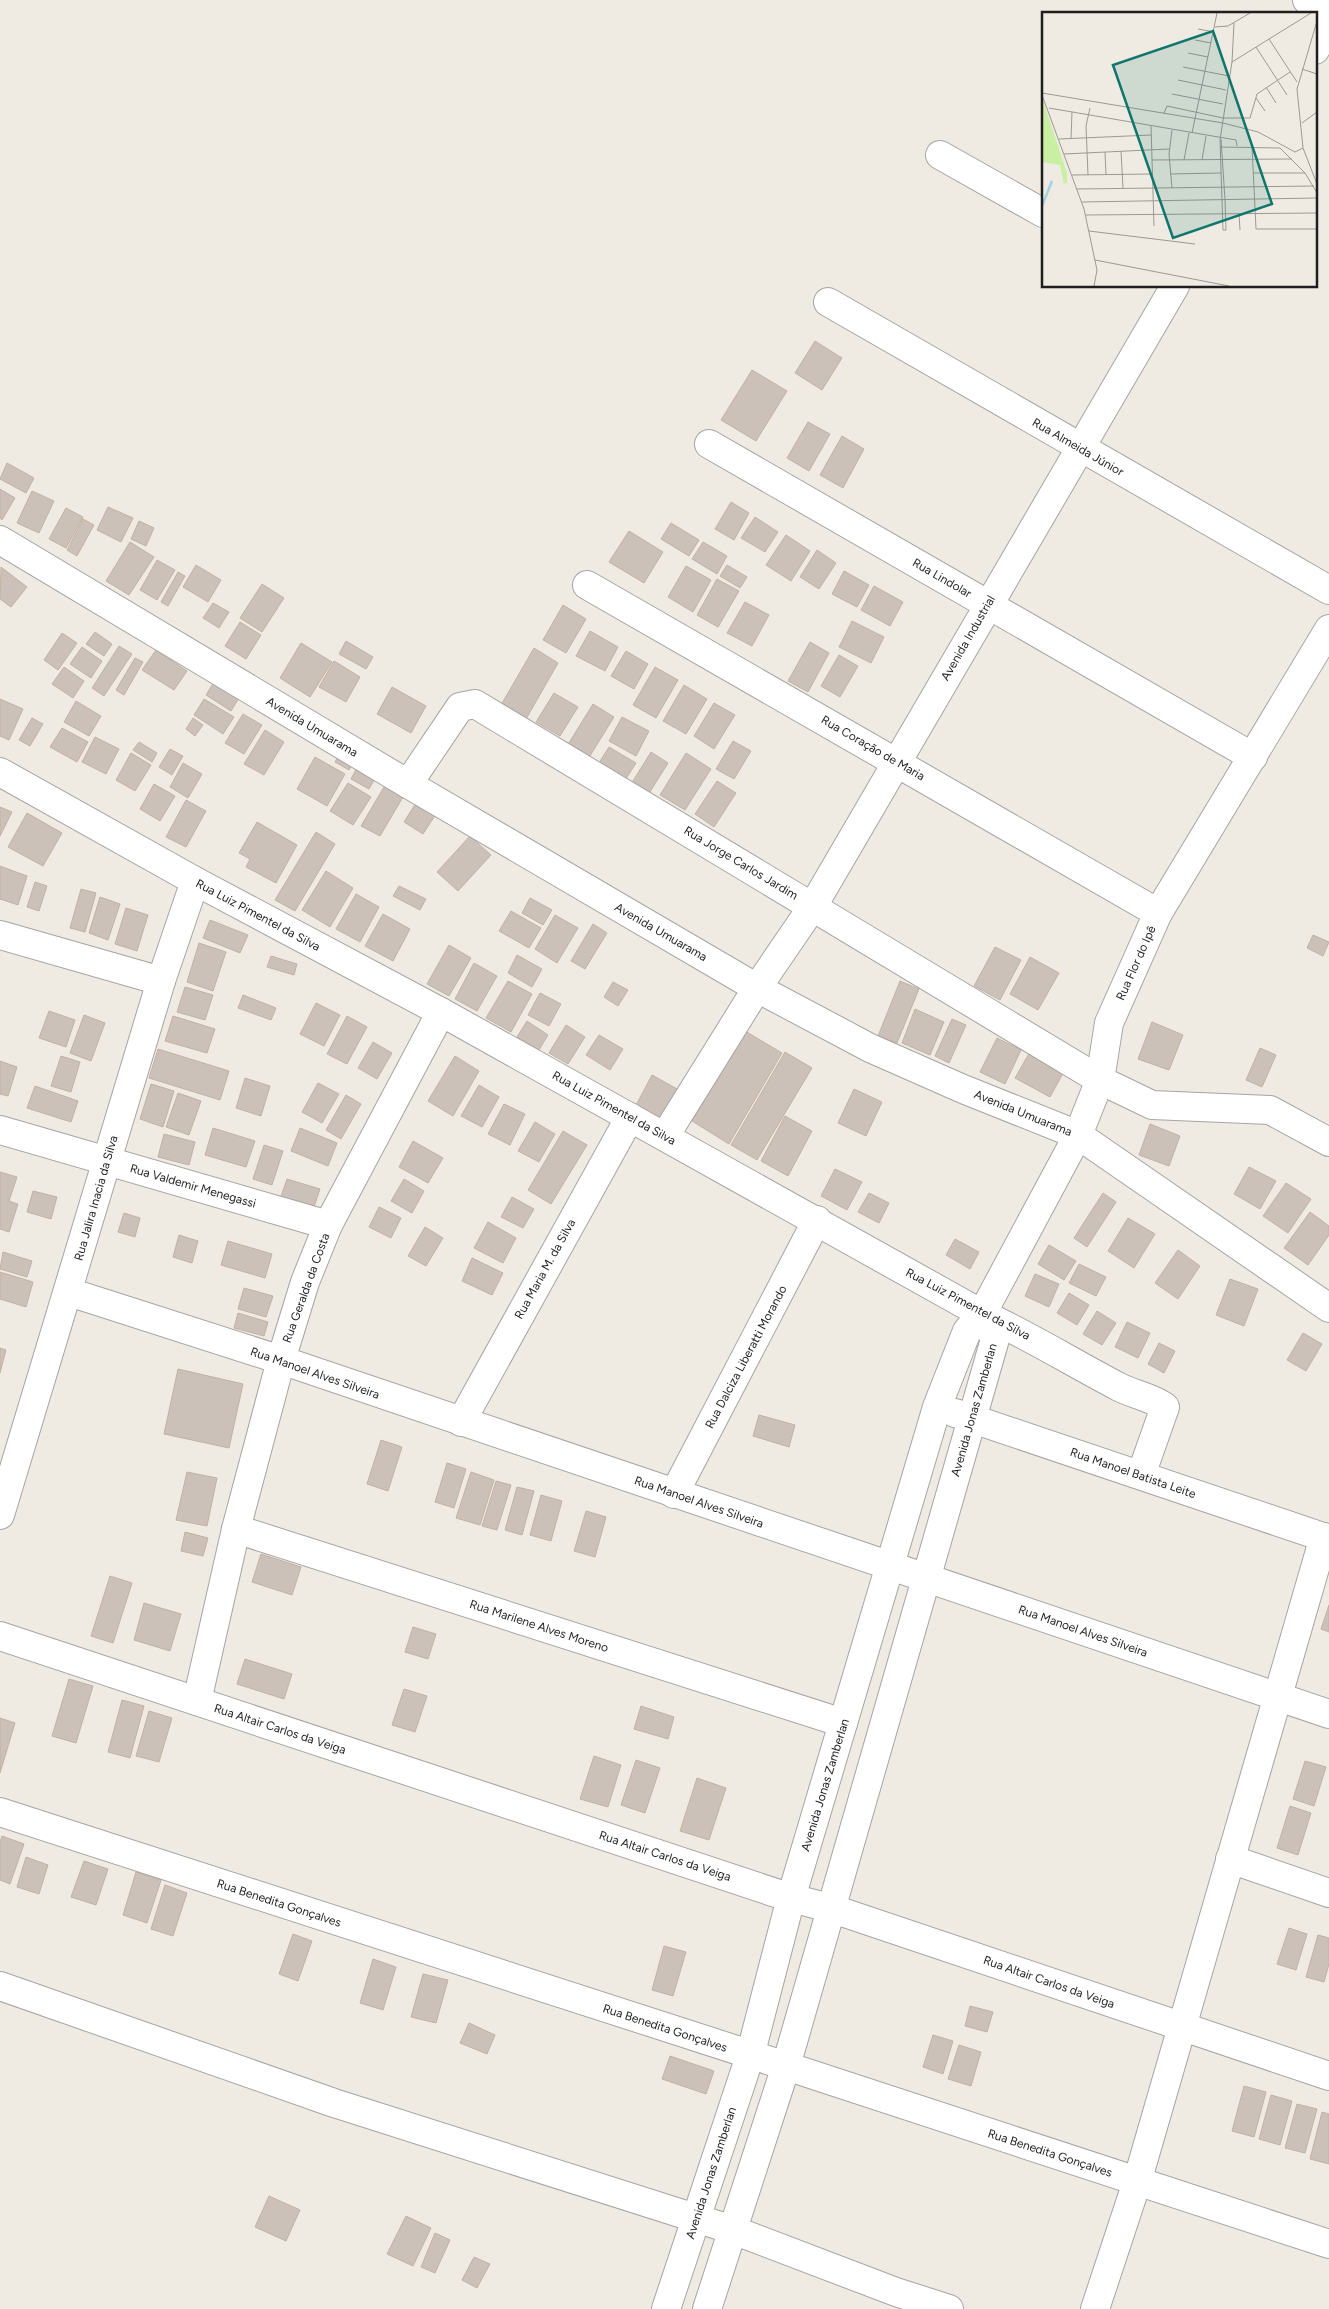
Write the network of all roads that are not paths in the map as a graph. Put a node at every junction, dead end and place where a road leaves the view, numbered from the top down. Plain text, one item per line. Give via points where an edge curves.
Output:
1 (1307, 0) edge
2 (1329, 14) edge
3 (1329, 27) edge
4 (1316, 48) edge
5 (940, 154) dead end
6 (1042, 212) edge
7 (1173, 288) edge
8 (828, 302) dead end
9 (709, 444) dead end
10 (1079, 448) junction
11 (0, 540) edge
12 (587, 585) dead end
13 (1329, 590) edge
14 (988, 604) junction
15 (1329, 630) edge
16 (1253, 757) junction
17 (896, 762) junction
18 (0, 772) edge
19 (408, 784) junction
20 (195, 881) junction
21 (813, 906) junction
22 (1158, 913) junction
23 (0, 935) edge
24 (161, 981) junction
25 (757, 988) junction
26 (441, 1012) junction
27 (1100, 1080) junction
28 (630, 1117) junction
29 (0, 1130) edge
30 (1078, 1135) junction
31 (665, 1136) junction
32 (1329, 1142) edge
33 (106, 1160) junction
34 (817, 1220) junction
35 (328, 1225) junction
36 (69, 1292) junction
37 (1329, 1308) edge
38 (982, 1314) junction
39 (280, 1360) junction
40 (937, 1407) junction
41 (972, 1418) junction
42 (461, 1422) junction
43 (8, 1458) edge
44 (1141, 1475) junction
45 (674, 1494) junction
46 (0, 1515) edge
47 (236, 1529) junction
48 (1326, 1538) edge
49 (890, 1566) junction
50 (925, 1578) junction
51 (0, 1636) edge
52 (1277, 1697) junction
53 (197, 1701) junction
54 (1329, 1714) edge
55 (843, 1723) junction
56 (0, 1812) edge
57 (1230, 1859) junction
58 (1329, 1893) edge
59 (791, 1898) junction
60 (830, 1908) junction
61 (0, 1986) edge
62 (1182, 2028) junction
63 (750, 2056) junction
64 (786, 2066) junction
65 (1329, 2076) edge
66 (1138, 2182) junction
67 (696, 2219) junction
68 (733, 2230) junction
69 (1329, 2244) edge
70 (893, 2300) edge
71 (666, 2309) edge
72 (707, 2309) edge
73 (949, 2309) edge
74 (1095, 2309) edge

1 - 2 street
3 - 4 street
5 - 6 street
7 - 10 street, Avenida Industrial
8 - 10 street, Rua Almeida Júnior
9 - 14 street, Rua Lindolar
10 - 13 street, Rua Almeida Júnior
10 - 14 street, Avenida Industrial
11 - 19 street, Avenida Umuarama
12 - 17 street, Rua Coração de Maria
14 - 16 street, Rua Lindolar
14 - 17 street, Avenida Industrial
15 - 16 street, Rua Flor do Ipê
16 - 22 street, Rua Flor do Ipê
17 - 21 street, Avenida Industrial
17 - 22 street, Rua Coração de Maria
18 - 20 street, Rua Luiz Pimentel da Silva
19 - 21 street, Rua Jorge Carlos Jardim via 460,707 475,704
19 - 25 street, Avenida Umuarama
20 - 24 street, Rua Jalira Inacia da Silva
20 - 26 street, Rua Luiz Pimentel da Silva
21 - 25 street, Avenida Industrial
21 - 27 street, Rua Jorge Carlos Jardim
22 - 27 street, Rua Flor do Ipê via 1109,1023
23 - 24 street
24 - 33 street, Rua Jalira Inacia da Silva
25 - 30 street, Avenida Umuarama via 870,1048
25 - 31 street, Avenida Industrial
26 - 28 street, Rua Luiz Pimentel da Silva
26 - 35 street, Rua Geralda da Costa
27 - 30 street, Rua Flor do Ipê
27 - 32 street, Rua Jorge Carlos Jardim via 1152,1105 1270,1110
28 - 31 street, Rua Luiz Pimentel da Silva
28 - 42 street, Rua Maria M. da Silva
29 - 33 street, Rua Valdemir Menegassi
30 - 37 street, Avenida Umuarama
30 - 38 street, Rua Flor do Ipê
31 - 34 street, Rua Luiz Pimentel da Silva
33 - 35 street, Rua Valdemir Menegassi
33 - 36 street, Rua Jalira Inacia da Silva
34 - 38 street, Rua Luiz Pimentel da Silva
34 - 45 street, Rua Dalciza Liberatti Morando
35 - 39 street, Rua Geralda da Costa via 305,1282
36 - 39 street, Rua Manoel Alves Silveira
36 - 43 street, Rua Jalira Inacia da Silva
38 - 40 street, Avenida Jonas Zamberlan via 967,1331
38 - 41 street, Avenida Jonas Zamberlan via 994,1339
38 - 44 street, Rua Luiz Pimentel da Silva via 1122,1388 1154,1399 1165,1407
39 - 42 street, Rua Manoel Alves Silveira
39 - 47 street, Rua Geralda da Costa
40 - 41 street, Rua Manoel Batista Leite
40 - 49 street, Avenida Jonas Zamberlan
41 - 44 street, Rua Manoel Batista Leite
41 - 50 street, Avenida Jonas Zamberlan
42 - 45 street, Rua Manoel Alves Silveira
43 - 46 street, Rua Jalira Inacia da Silva
44 - 48 street, Rua Manoel Batista Leite
45 - 49 street, Rua Manoel Alves Silveira
47 - 53 street, Rua Geralda da Costa
47 - 55 street, Rua Marilene Alves Moreno
48 - 52 street
49 - 50 street, Rua Manoel Alves Silveira
49 - 55 street, Avenida Jonas Zamberlan
50 - 52 street, Rua Manoel Alves Silveira
50 - 60 street, Avenida Jonas Zamberlan
51 - 53 street, Rua Altair Carlos da Veiga
52 - 54 street, Rua Manoel Alves Silveira
52 - 57 street
53 - 59 street, Rua Altair Carlos da Veiga
55 - 59 street, Avenida Jonas Zamberlan
56 - 63 street, Rua Benedita Gonçalves
57 - 58 street
57 - 62 street
59 - 60 street, Rua Altair Carlos da Veiga
59 - 63 street, Avenida Jonas Zamberlan
60 - 62 street, Rua Altair Carlos da Veiga
60 - 64 street, Avenida Jonas Zamberlan
61 - 67 street via 334,2103
62 - 65 street, Rua Altair Carlos da Veiga
62 - 66 street
63 - 64 street, Rua Benedita Gonçalves
63 - 67 street, Avenida Jonas Zamberlan
64 - 66 street, Rua Benedita Gonçalves
64 - 68 street, Avenida Jonas Zamberlan
66 - 69 street, Rua Benedita Gonçalves
66 - 74 street
67 - 68 street
67 - 71 street, Avenida Jonas Zamberlan
68 - 70 street
68 - 72 street, Avenida Jonas Zamberlan
70 - 73 street

